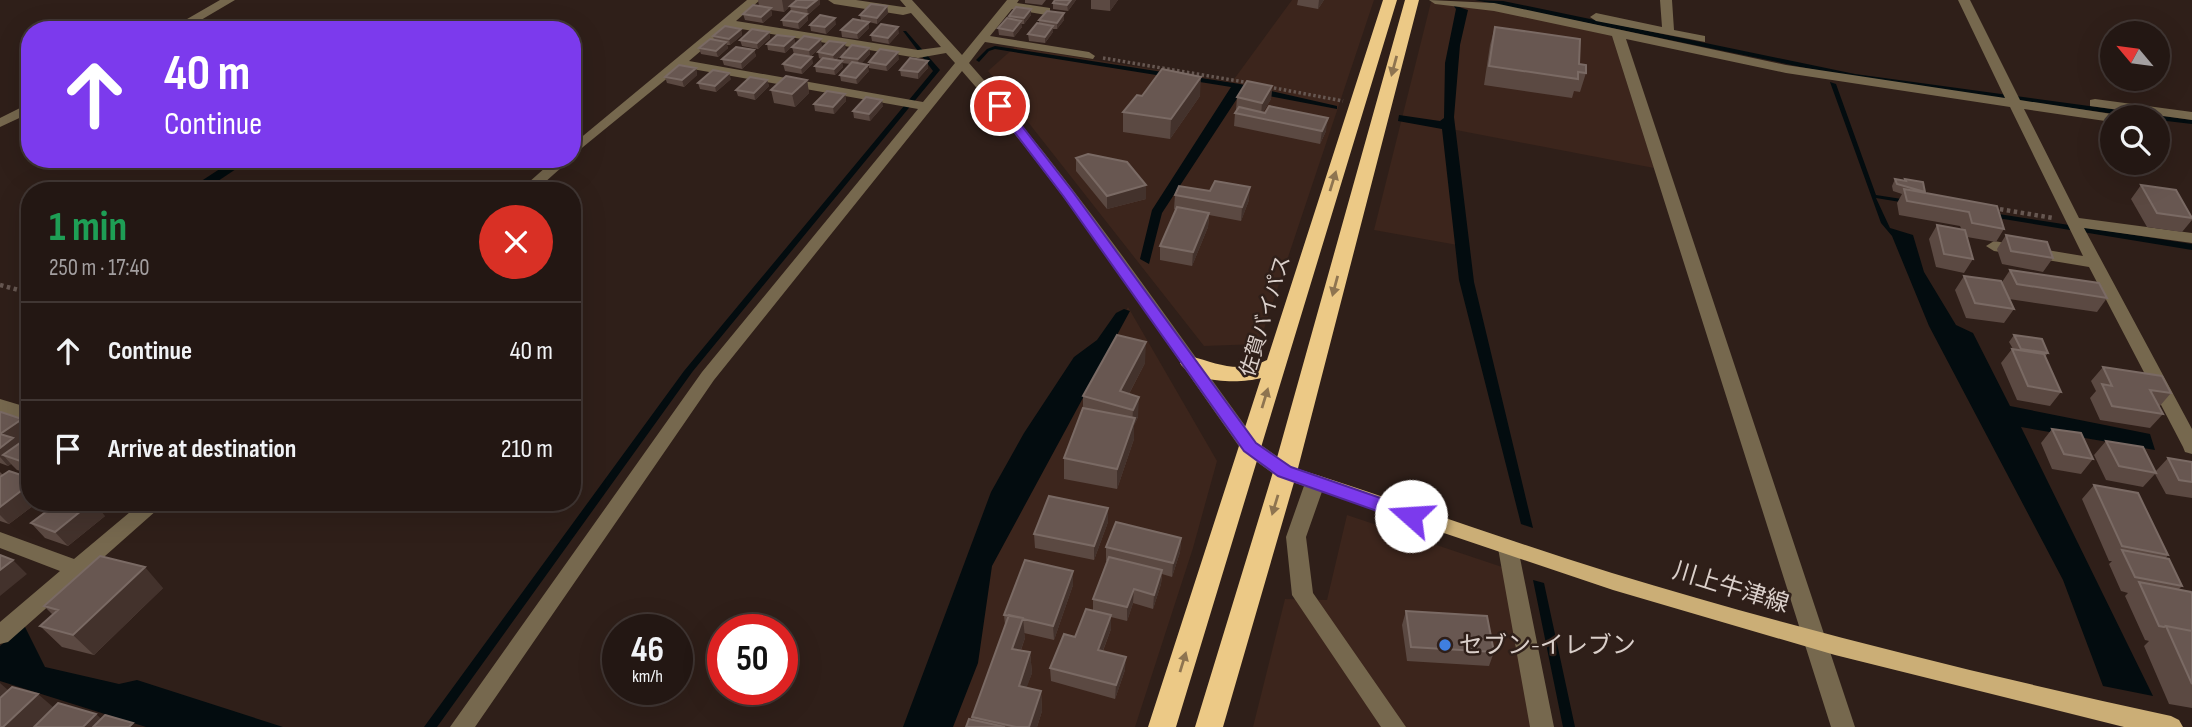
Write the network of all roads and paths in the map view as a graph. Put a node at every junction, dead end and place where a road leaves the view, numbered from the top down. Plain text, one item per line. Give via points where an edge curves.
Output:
1 (229, 0) edge
2 (754, 0) edge
3 (834, 0) edge
4 (1390, 0) edge
5 (1412, 0) edge
6 (1435, 0) edge
7 (1514, 0) edge
8 (1666, 0) edge
9 (1964, 0) edge
10 (1011, 3) edge
11 (909, 5) edge
12 (1046, 11) edge
13 (190, 21) edge
14 (726, 23) junction
15 (1668, 32) junction
16 (1618, 34) junction
17 (981, 38) junction
18 (956, 56) junction
19 (1089, 56) joint
20 (678, 63) junction
21 (1250, 83) edge
22 (1264, 86) edge
23 (2011, 98) junction
24 (1357, 104) junction
25 (926, 106) junction
26 (21, 112) edge
27 (2100, 116) edge
28 (2192, 116) edge
29 (0, 122) edge
30 (2170, 125) edge
31 (2192, 128) edge
32 (581, 144) edge
33 (554, 168) edge
34 (537, 182) edge
35 (1980, 206) edge
36 (2077, 229) junction
37 (2192, 238) edge
38 (1994, 246) dead end
39 (2095, 262) junction
40 (0, 285) edge
41 (21, 290) edge
42 (1190, 363) junction
43 (1276, 364) junction
44 (0, 405) edge
45 (21, 412) edge
46 (1250, 447) junction
47 (2192, 447) edge
48 (1285, 472) junction
49 (1315, 483) junction
50 (145, 511) edge
51 (0, 540) edge
52 (1507, 548) junction
53 (77, 569) junction
54 (0, 635) edge
55 (1815, 640) junction
56 (462, 727) edge
57 (1162, 727) edge
58 (1209, 727) edge
59 (1394, 727) edge
60 (1542, 727) edge
61 (1843, 727) edge
62 (2171, 727) edge

1 - 13 street
2 - 14 street
3 - 11 street via 902,11
4 - 24 highway, 佐賀バイパス
5 -> 48 highway
6 - 16 street via 1494,7
7 - 15 street
8 - 15 street
9 - 23 street
10 - 12 street
10 - 17 street
11 - 18 street
14 - 18 street
14 - 20 street
15 - 23 street
16 - 23 street via 1799,71
16 - 55 street
17 - 18 street
17 - 19 street
18 - 25 street
18 - 42 street via 1068,194
19 - 21 path
20 - 25 street
20 - 32 street
22 - 24 path
23 - 27 street
23 - 28 street
23 - 36 street
43 -> 24 highway, 佐賀バイパス
25 - 56 street via 708,376
26 - 29 street
30 - 31 street
33 - 34 street
35 - 36 path
36 - 37 street
36 - 39 street
38 - 39 street
39 - 47 street
40 - 41 path
42 - 43 highway via 1236,378
42 - 46 street
46 -> 43 highway, 佐賀バイパス
44 - 45 street
46 - 48 street
57 -> 46 highway, 佐賀バイパス
48 - 49 main road, 川上牛津線
48 -> 58 highway
49 - 52 main road, 川上牛津線
49 - 59 street via 1296,537 1303,595
50 - 53 street
51 - 53 street
52 - 55 main road, 川上牛津線
52 - 60 street
53 - 54 street
55 - 61 street
55 - 62 main road, 川上牛津線

